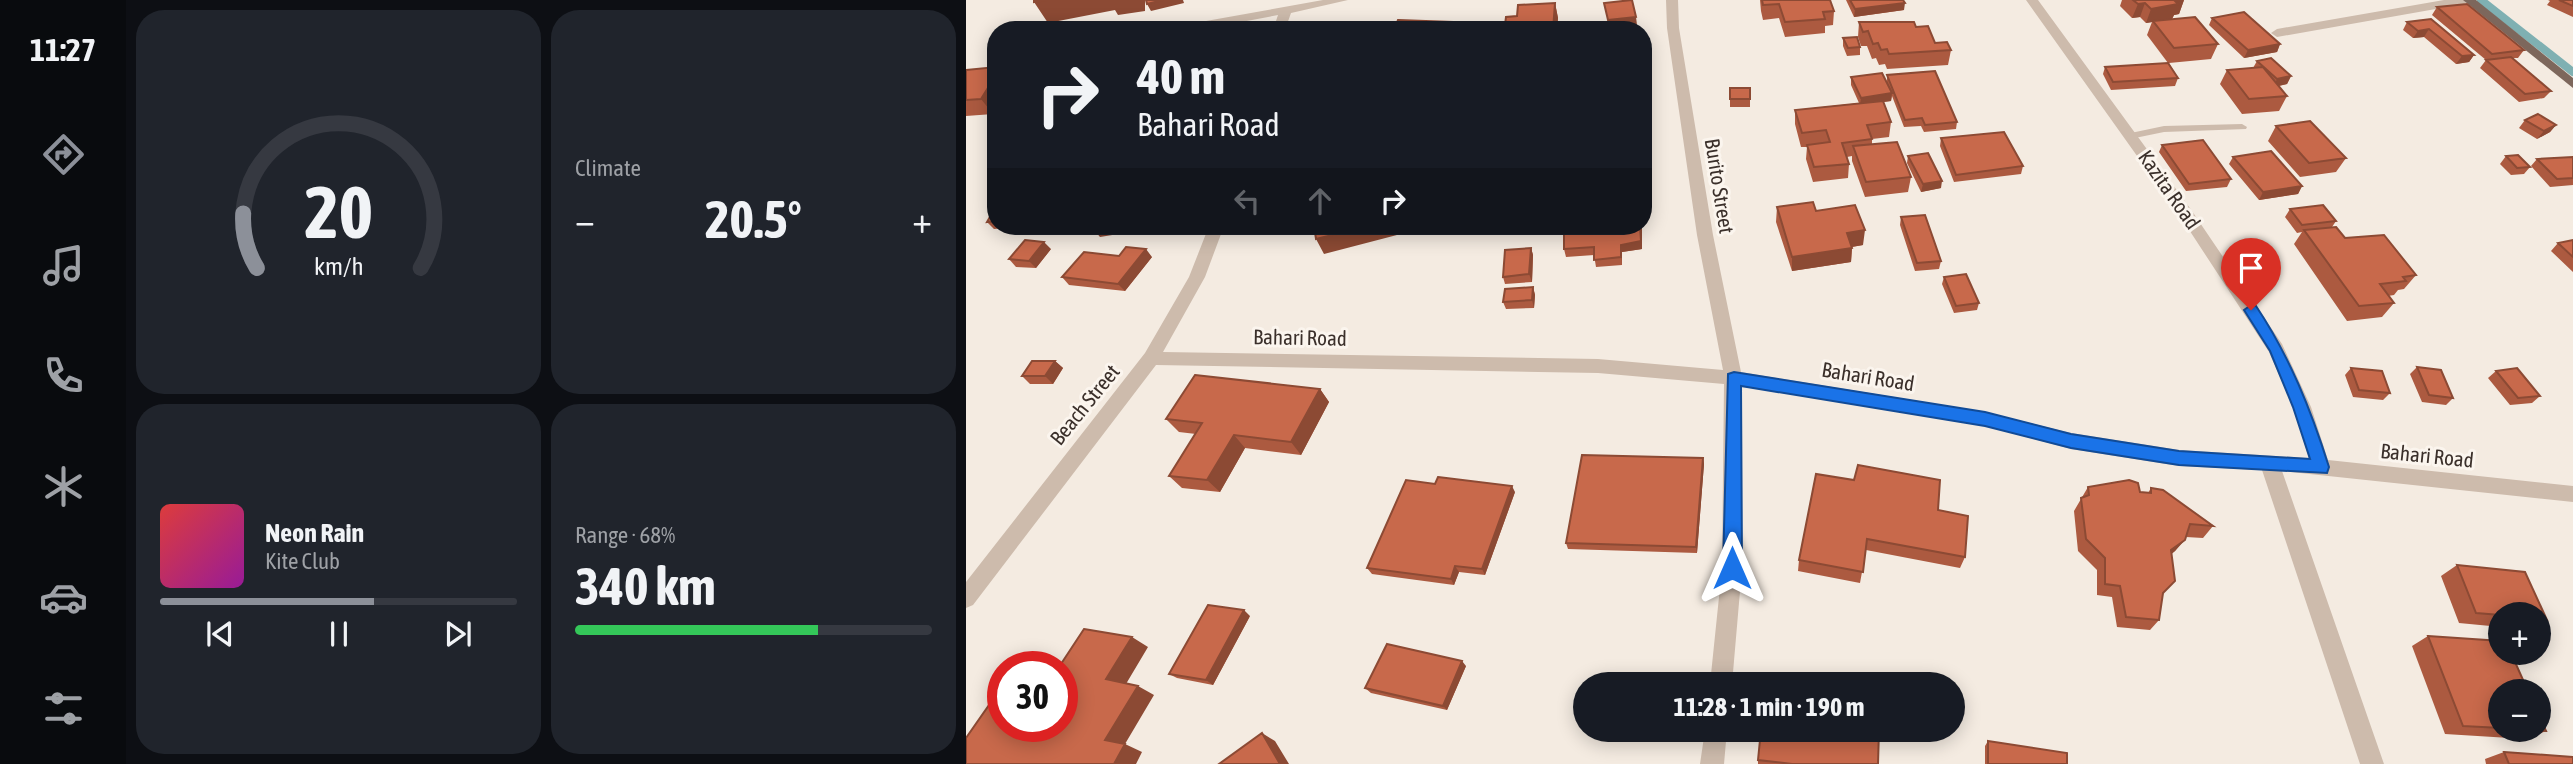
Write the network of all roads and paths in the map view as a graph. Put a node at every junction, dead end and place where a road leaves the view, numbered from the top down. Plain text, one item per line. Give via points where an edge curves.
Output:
1 (1342, 0) edge
2 (1672, 0) edge
3 (2032, 0) edge
4 (2466, 0) edge
5 (1285, 12) junction
6 (1232, 21) edge
7 (1282, 21) edge
8 (2277, 33) dead end
9 (2573, 84) edge
10 (2242, 127) dead end
11 (2130, 136) junction
12 (1212, 235) edge
13 (1151, 358) junction
14 (1734, 378) junction
15 (2269, 462) junction
16 (2321, 467) junction
17 (2573, 494) edge
18 (966, 598) edge
19 (1722, 672) edge
20 (1715, 742) edge
21 (1713, 764) edge
22 (2372, 764) edge

1 - 5 street
2 - 14 street, Burito Street via 1705,235
3 - 11 street, Kazita Road
4 - 8 street
4 - 9 main road
5 - 6 street
5 - 7 street
10 - 11 lane via 2164,129
11 - 16 street, Kazita Road via 2276,349 2302,407
12 - 13 street, Beach Street via 1196,277
13 - 14 street, Bahari Road via 1598,366
13 - 18 street, Beach Street
14 - 15 street, Bahari Road via 1985,419 2071,441 2165,456
14 - 19 street, Burito Street via 1732,568
15 - 16 street, Bahari Road
15 - 22 street
16 - 17 street, Bahari Road
20 - 21 street

